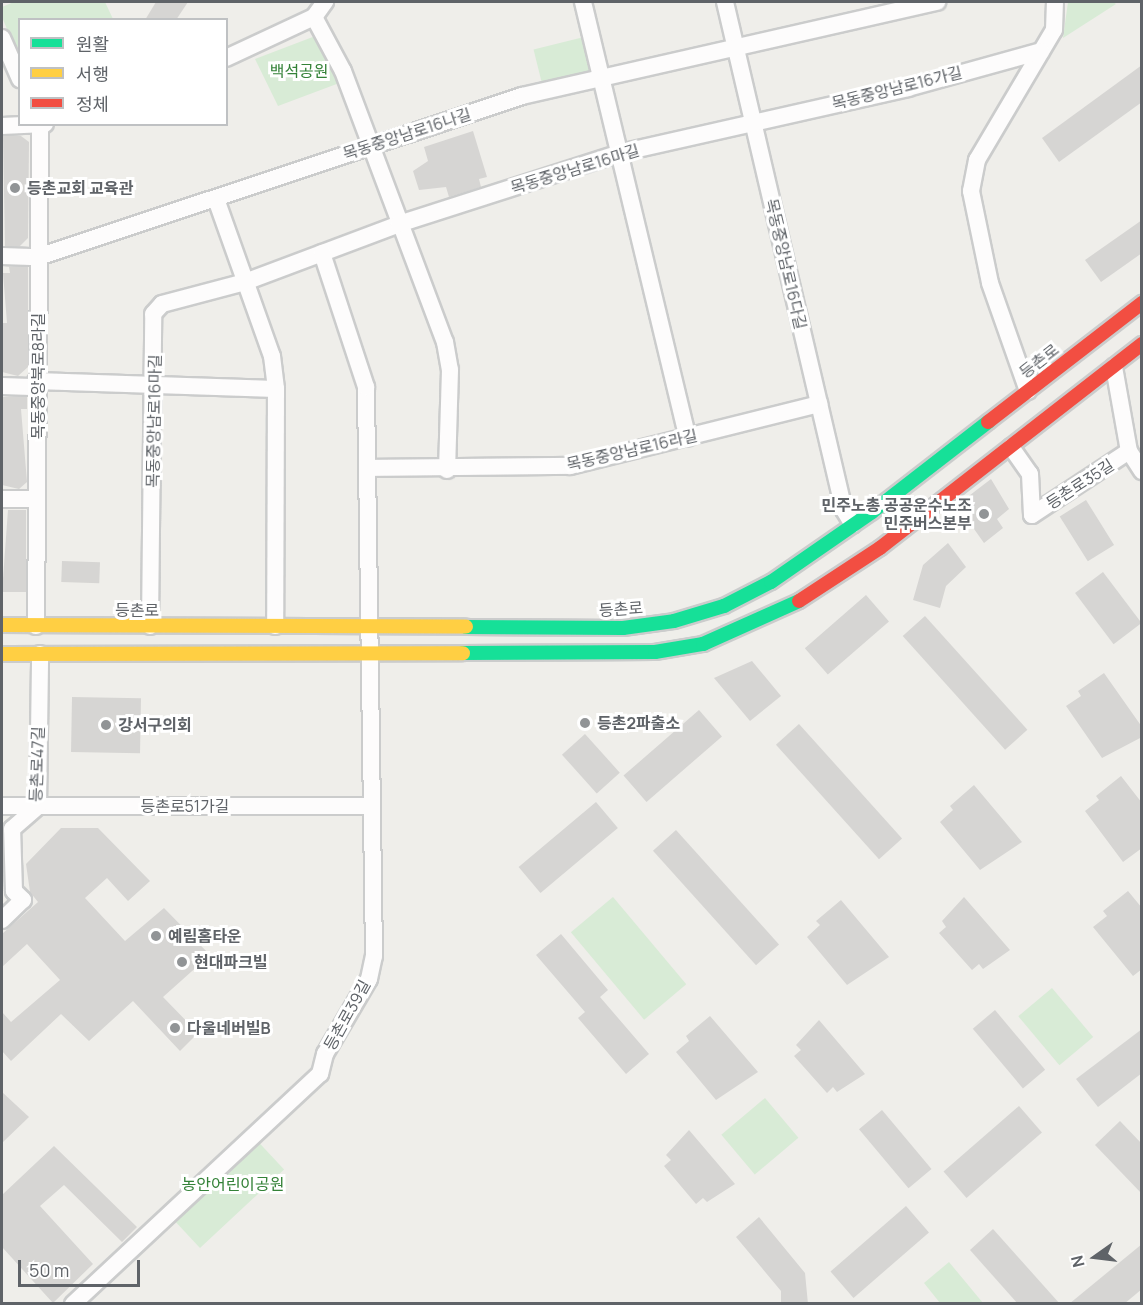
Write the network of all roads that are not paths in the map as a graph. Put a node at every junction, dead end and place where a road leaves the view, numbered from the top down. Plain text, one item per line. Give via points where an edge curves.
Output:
1 (325, 2) edge
2 (583, 2) edge
3 (725, 2) edge
4 (937, 2) edge
5 (1055, 2) edge
6 (314, 17) junction
7 (2, 39) edge
8 (736, 48) junction
9 (1041, 51) junction
10 (228, 57) edge
11 (18, 75) edge
12 (602, 78) junction
13 (753, 121) junction
14 (2, 126) edge
15 (18, 126) edge
16 (42, 126) edge
17 (370, 145) junction
18 (620, 153) junction
19 (216, 199) junction
20 (399, 224) junction
21 (322, 253) junction
22 (2, 256) edge
23 (38, 257) junction
24 (245, 282) junction
25 (1142, 303) edge
26 (1142, 344) edge
27 (1114, 367) junction
28 (155, 382) junction
29 (37, 384) junction
30 (2, 386) edge
31 (276, 389) junction
32 (1028, 391) junction
33 (819, 404) junction
34 (688, 438) junction
35 (1011, 447) junction
36 (1129, 451) junction
37 (370, 468) junction
38 (447, 470) junction
39 (1142, 471) edge
40 (2, 499) edge
41 (37, 499) junction
42 (854, 525) junction
43 (2, 626) edge
44 (36, 626) junction
45 (150, 626) junction
46 (371, 626) junction
47 (275, 627) junction
48 (2, 654) edge
49 (39, 654) junction
50 (371, 654) junction
51 (2, 806) edge
52 (38, 806) junction
53 (369, 806) junction
54 (2, 921) edge
55 (73, 1304) edge

1 - 6 street
2 - 12 street
3 - 8 street, 목동중앙남로16다길
4 - 8 street, 목동중앙남로16나길
5 - 9 street via 1054,30
6 - 10 street
6 - 17 street via 343,71
7 - 11 street
8 - 12 street, 목동중앙남로16나길
8 - 13 street, 목동중앙남로16다길
9 - 13 street, 목동중앙남로16가길 via 908,88
9 - 32 street via 977,160 971,191 990,282
12 - 17 street, 목동중앙남로16나길 via 522,96
12 - 18 street
13 - 18 street, 목동중앙남로16마길
13 - 33 street, 목동중앙남로16다길
14 - 15 street
16 - 23 street, 목동중앙북로8라길
17 - 19 street, 목동중앙남로16나길
17 - 20 street
18 - 20 street, 목동중앙남로16마길
18 - 34 street
19 - 23 street, 목동중앙남로16나길
19 - 24 street
20 - 21 street, 목동중앙남로16마길
20 - 38 street via 445,342 450,370
21 - 24 street, 목동중앙남로16마길
21 - 37 street via 362,364
22 - 23 street, 목동중앙남로16나길
23 - 29 street, 목동중앙북로8라길
24 - 28 street, 목동중앙남로16마길 via 157,308 153,314
24 - 31 street via 272,356
25 - 32 main road, 등촌로
26 - 27 main road
27 - 35 main road
27 - 36 street, 등촌로35길
28 - 29 street
28 - 31 street
28 - 45 street, 목동중앙남로16마길
29 - 30 street
29 - 41 street, 목동중앙북로8라길
31 - 47 street
32 - 42 main road, 등촌로
33 - 34 street, 목동중앙남로16라길
33 - 42 street, 목동중앙남로16다길 via 844,510
34 - 38 street, 목동중앙남로16라길 via 570,466
35 - 36 street, 등촌로35길 via 1030,474 1032,515
35 - 50 main road via 820,589 771,616 703,644 655,652
36 - 39 street, 등촌로35길
37 - 38 street, 목동중앙남로16라길
37 - 46 street
40 - 41 street
41 - 44 street, 목동중앙북로8라길
42 - 46 main road, 등촌로 via 757,591 674,621 623,628
43 - 44 main road, 등촌로
44 - 45 main road, 등촌로
45 - 47 main road, 등촌로
46 - 47 main road, 등촌로
46 - 50 street, 등촌로39길
48 - 49 main road
49 - 50 main road
49 - 52 street, 등촌로47길
50 - 53 street, 등촌로39길
51 - 52 street, 등촌로51가길
52 - 53 street, 등촌로51가길
52 - 54 street, 등촌로47길 via 12,829 14,891 23,900
53 - 55 street, 등촌로39길 via 374,956 369,979 325,1054 320,1074

